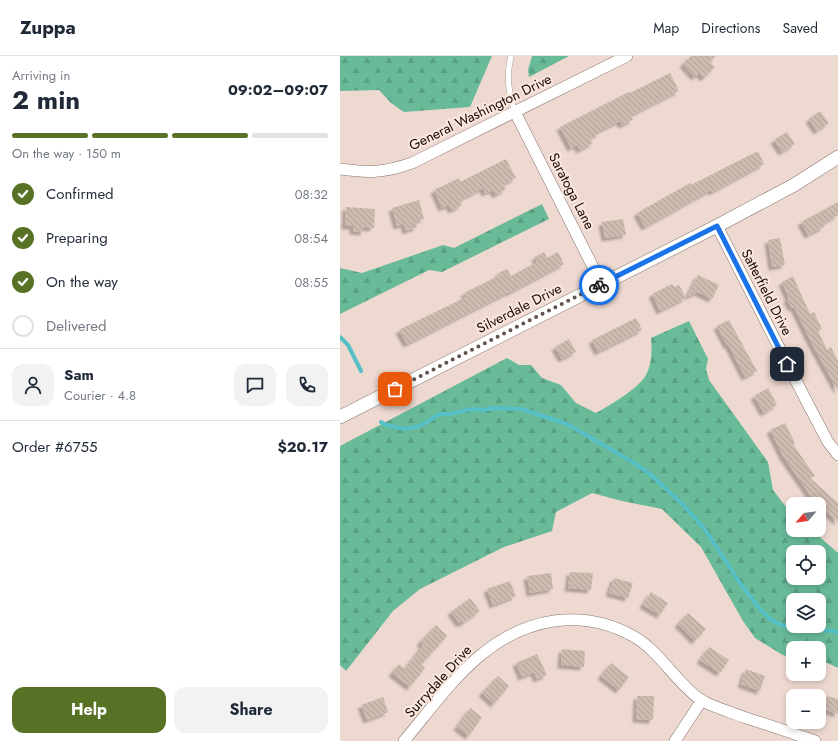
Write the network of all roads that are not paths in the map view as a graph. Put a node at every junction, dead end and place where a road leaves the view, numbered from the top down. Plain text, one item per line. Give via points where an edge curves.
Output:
1 (511, 56) edge
2 (627, 56) edge
3 (515, 112) junction
4 (838, 157) edge
5 (340, 169) edge
6 (717, 226) junction
7 (601, 283) junction
8 (340, 417) edge
9 (838, 455) edge
10 (702, 700) junction
11 (404, 741) edge
12 (675, 741) edge
13 (815, 741) edge

1 - 3 lane via 508,81
2 - 3 street, General Washington Drive
3 - 5 street, General Washington Drive via 395,169 370,173
3 - 7 street, Saratoga Lane
4 - 6 street, Silverdale Drive via 794,185
6 - 7 street, Silverdale Drive
6 - 9 street, Satterfield Drive via 812,412
7 - 8 street, Silverdale Drive
10 - 11 street, Surrydale Drive via 686,688 650,648 633,637 616,628 592,621 564,619 526,628 508,635 493,645 458,676
10 - 12 street
10 - 13 street, Surrydale Drive

